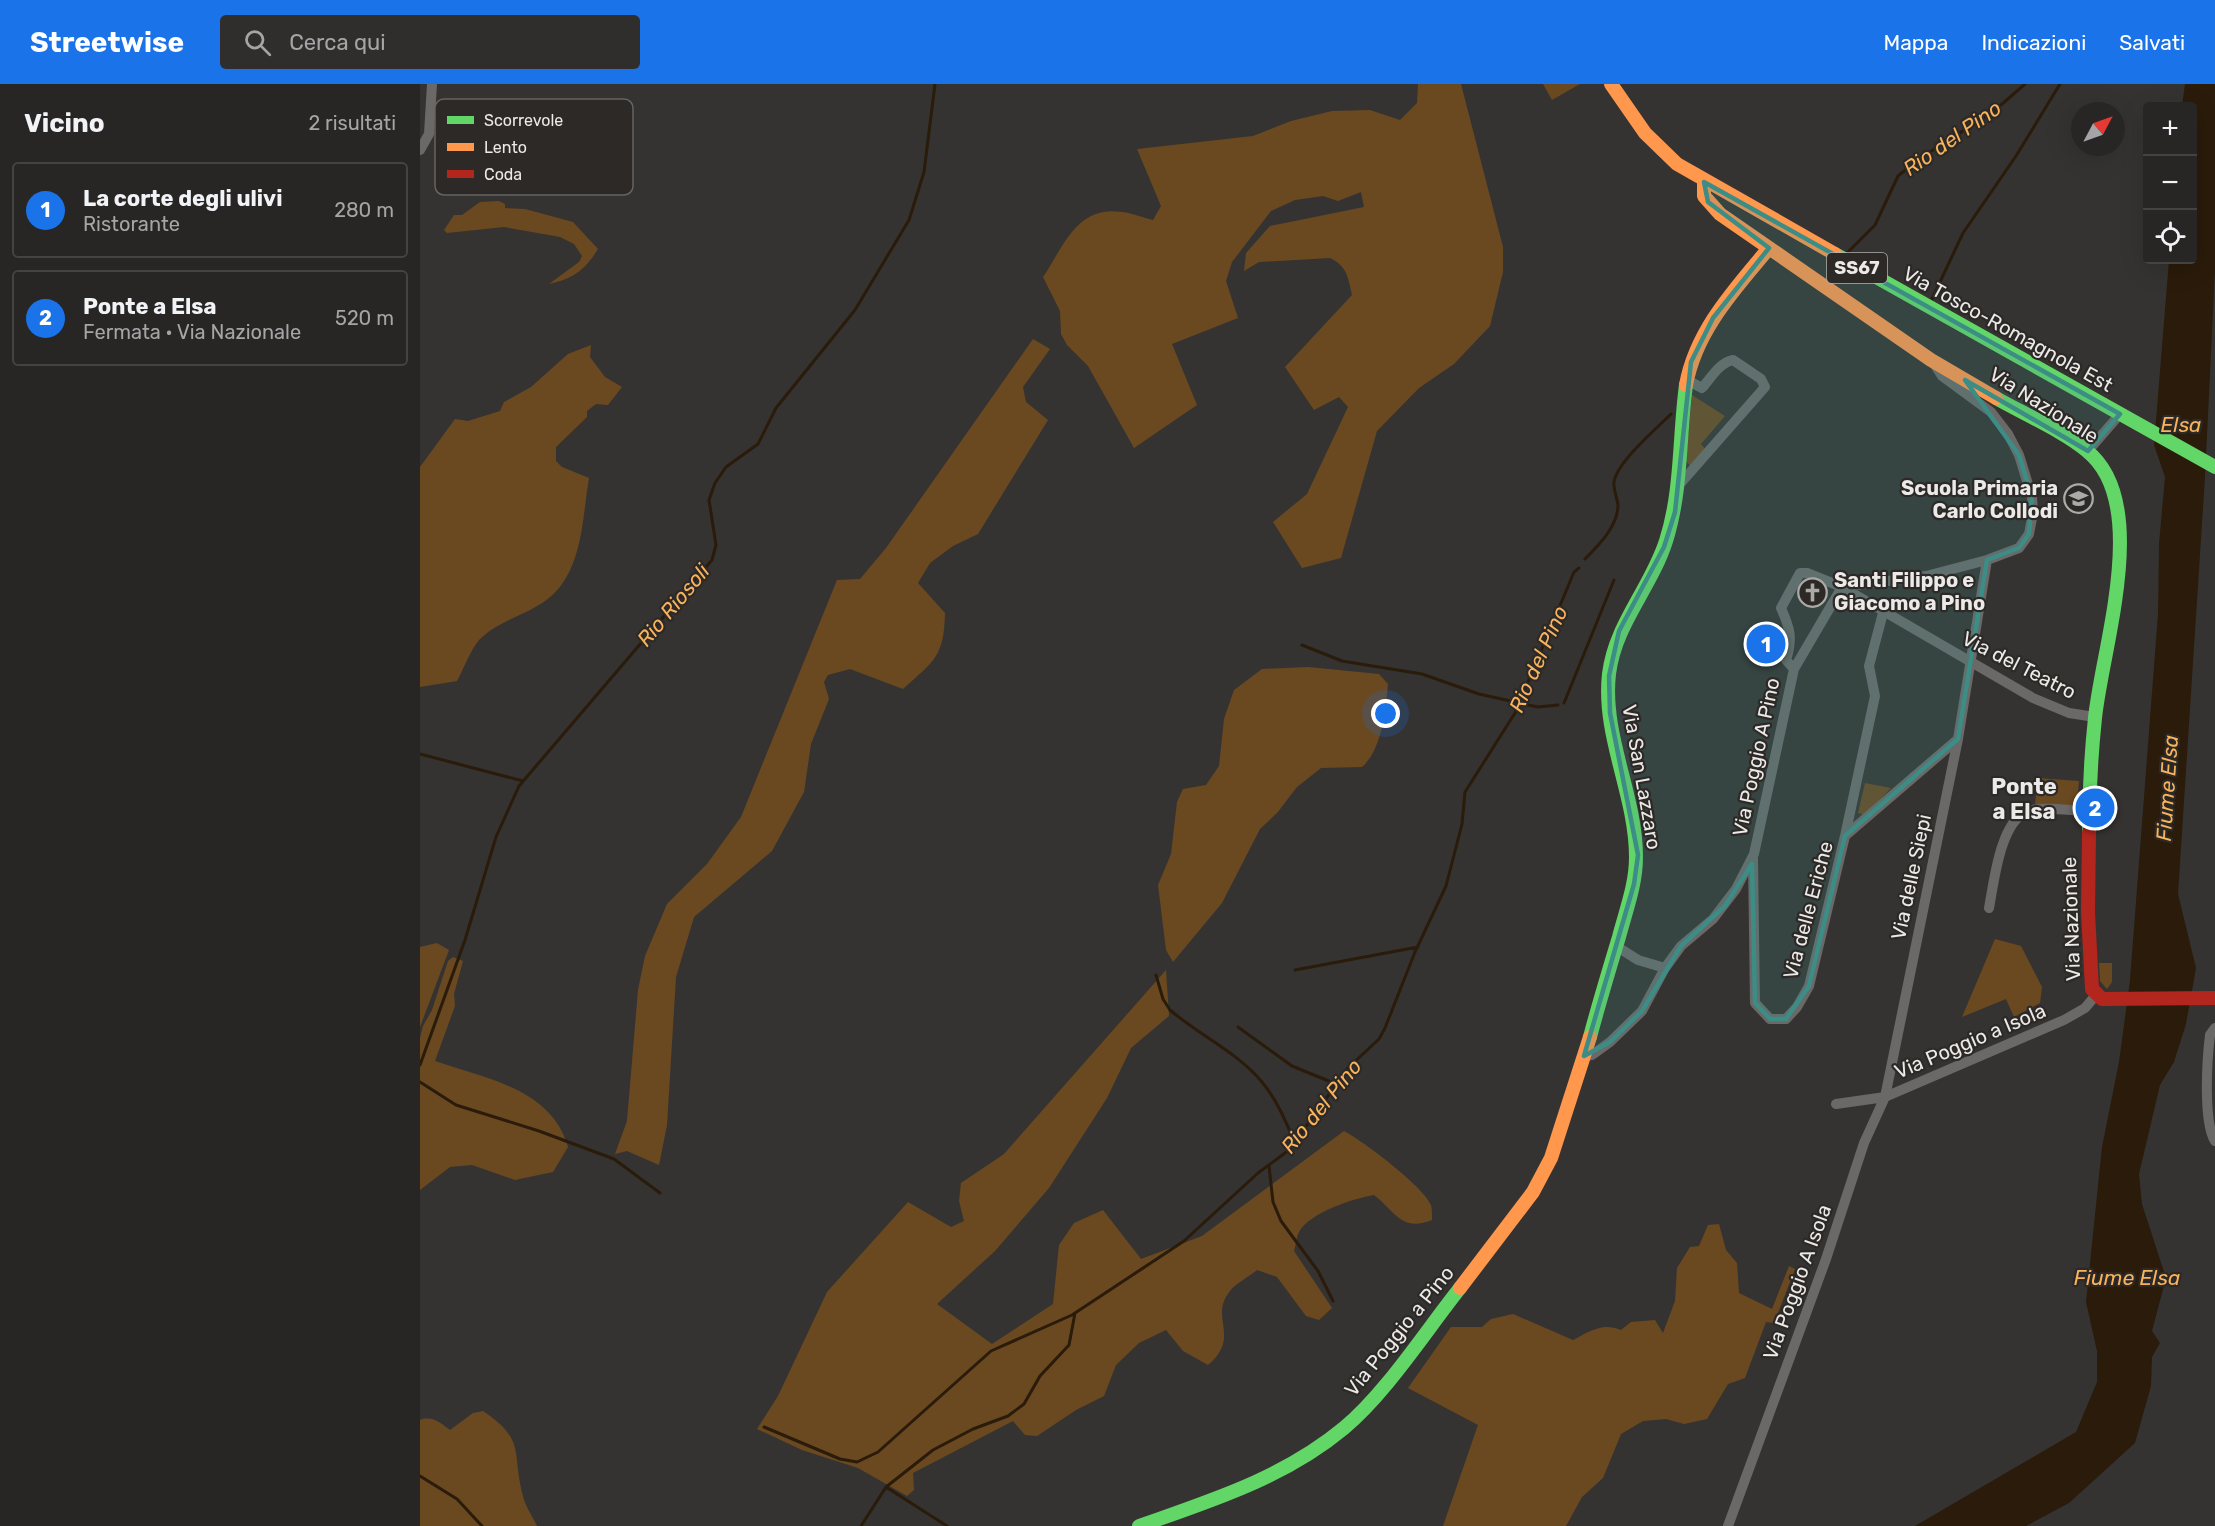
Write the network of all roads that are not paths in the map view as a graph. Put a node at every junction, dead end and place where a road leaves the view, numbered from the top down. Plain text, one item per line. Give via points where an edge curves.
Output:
1 (432, 84) edge
2 (1611, 84) edge
3 (420, 150) edge
4 (1704, 183) junction
5 (1769, 249) junction
6 (1931, 360) junction
7 (1687, 380) junction
8 (2125, 417) junction
9 (2088, 451) junction
10 (2215, 467) edge
11 (1679, 485) junction
12 (1987, 560) junction
13 (1842, 588) junction
14 (1883, 613) junction
15 (1970, 663) junction
16 (1794, 669) junction
17 (2095, 717) junction
18 (1958, 739) junction
19 (2089, 811) junction
20 (1845, 837) junction
21 (1754, 854) junction
22 (1989, 908) dead end
23 (1616, 946) junction
24 (1665, 968) junction
25 (2102, 997) junction
26 (2209, 998) edge
27 (2215, 1028) edge
28 (1584, 1056) junction
29 (1885, 1097) junction
30 (1836, 1104) dead end
31 (2215, 1141) edge
32 (1139, 1526) edge
33 (1728, 1526) edge

1 - 3 street via 429,134
2 - 4 street, Via Tosco-Romagnola Est / SS67 via 1656,147
4 - 5 street, Via Nazionale via 1708,202
4 - 8 street, Via Tosco-Romagnola Est / SS67
5 - 6 street, Via Nazionale
5 - 7 street, Via San Lazzaro via 1713,318 1700,340
6 - 9 street, Via Nazionale
6 - 12 street via 1942,376 1990,412 2008,434 2027,476 2033,513 2029,534 2019,548
7 - 11 street, Via San Lazzaro
7 - 11 street via 1702,388 1718,369 1733,360 1761,379 1765,387
8 - 9 street
8 - 10 street, SS67
9 - 17 street, Via Nazionale via 2114,492 2121,538
11 - 23 street, Via San Lazzaro via 1664,547 1619,631 1609,676 1610,713 1633,814 1638,855
12 - 13 street via 1926,576
12 - 15 street, Via delle Siepi
13 - 14 street, Via del Teatro
13 - 16 street, Via Poggio A Pino
13 - 16 street, Via del Teatro via 1807,573 1796,578 1781,608 1791,629 1786,660
14 - 15 street, Via del Teatro
14 - 20 street via 1869,666 1875,696
15 - 17 street, Via del Teatro via 2060,709
15 - 18 street, Via delle Siepi
16 - 21 street, Via Poggio A Pino
17 - 19 street, Via Nazionale
18 - 20 street, Via delle Eriche
18 - 29 street, Via delle Siepi
19 - 22 street via 2030,810 2013,822 2005,836
19 - 25 street, Via Nazionale via 2092,988
20 - 21 street, Via delle Eriche via 1809,986 1785,1019 1770,1018 1755,1003
21 - 24 street, Via Poggio A Pino via 1725,906 1681,946
23 - 24 street via 1638,960
23 - 28 street, Via San Lazzaro
24 - 28 street, Via Poggio A Pino via 1642,1011 1610,1042
25 - 26 street
25 - 29 street, Via Poggio a Isola via 2064,1020
27 - 31 street via 2210,1035 2207,1090 2210,1134
28 - 32 street, Via Poggio a Pino via 1551,1158 1533,1192 1371,1401 1344,1428 1305,1456 1243,1489
29 - 30 street, Via Poggio A Isola
29 - 33 street, Via Poggio A Isola via 1864,1143 1826,1259

